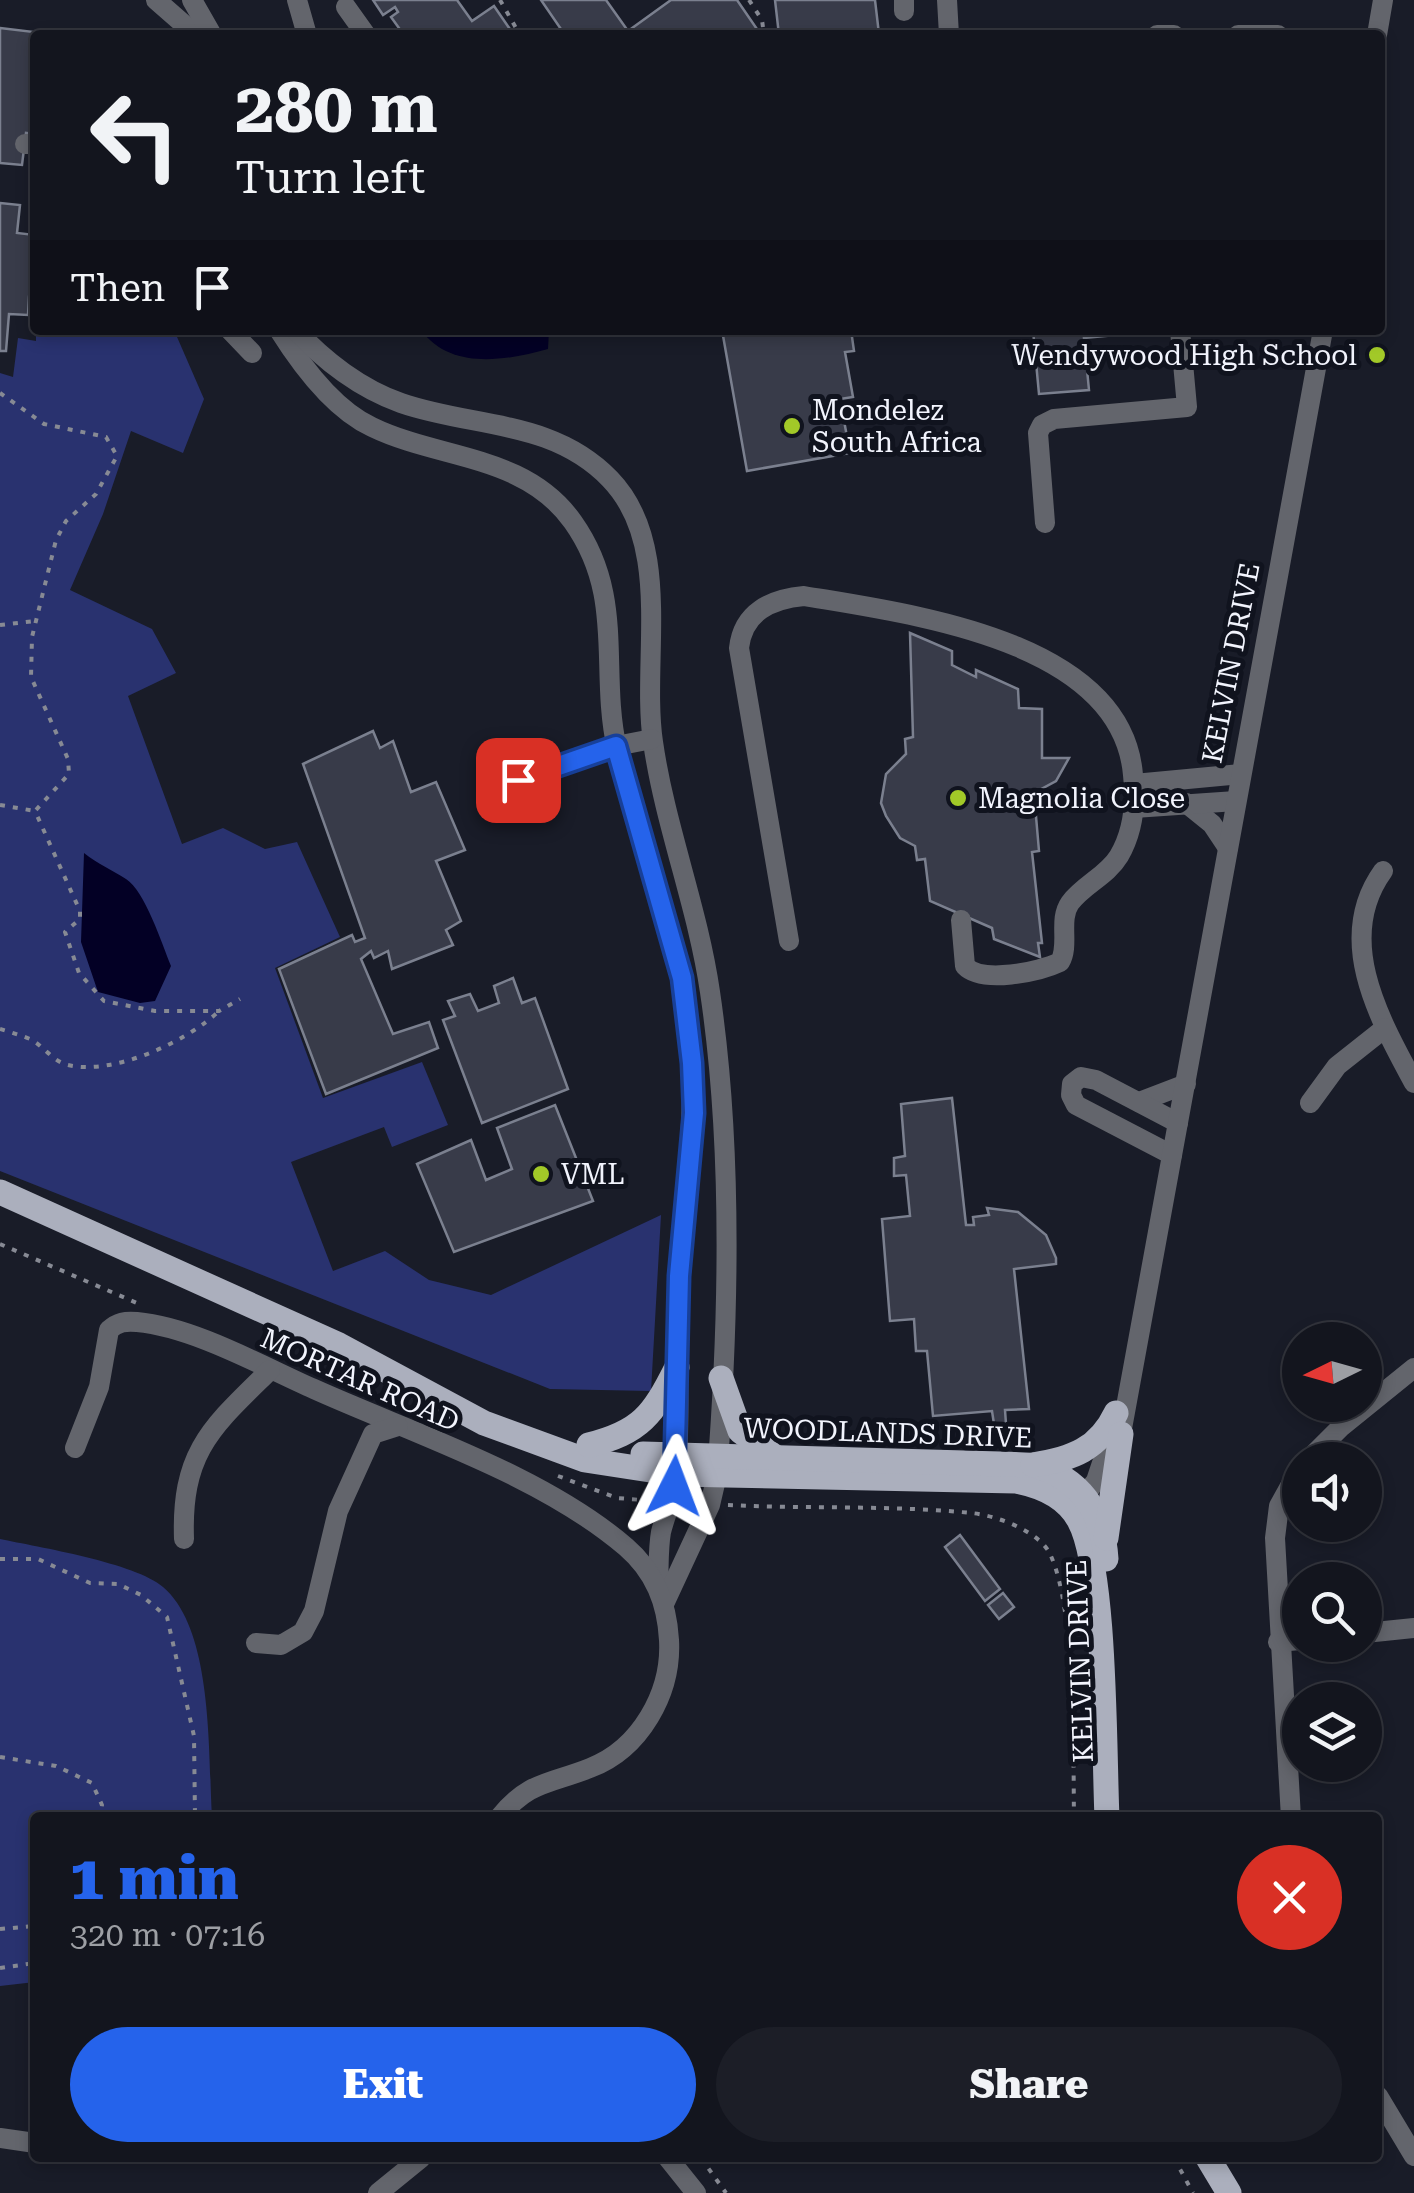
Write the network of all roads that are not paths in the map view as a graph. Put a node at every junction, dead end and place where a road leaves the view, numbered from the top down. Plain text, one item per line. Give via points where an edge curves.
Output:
1 (156, 0) edge
2 (192, 0) edge
3 (297, 0) edge
4 (947, 0) edge
5 (1383, 0) edge
6 (346, 7) dead end
7 (190, 30) edge
8 (209, 30) edge
9 (306, 30) edge
10 (362, 30) edge
11 (949, 30) edge
12 (1378, 30) edge
13 (235, 335) edge
14 (283, 335) edge
15 (301, 335) edge
16 (1180, 335) edge
17 (1322, 335) edge
18 (252, 353) dead end
19 (1045, 523) dead end
20 (652, 739) junction
21 (616, 746) junction
22 (1246, 751) junction
23 (1241, 774) junction
24 (1194, 777) junction
25 (1134, 784) junction
26 (486, 792) dead end
27 (1236, 801) junction
28 (1186, 803) junction
29 (1134, 808) junction
30 (1228, 848) junction
31 (1382, 871) dead end
32 (961, 920) dead end
33 (788, 942) dead end
34 (1385, 1028) junction
35 (1411, 1069) edge
36 (1186, 1084) junction
37 (1139, 1102) junction
38 (1310, 1103) dead end
39 (1178, 1123) junction
40 (1172, 1155) junction
41 (0, 1192) edge
42 (338, 1345) junction
43 (676, 1368) junction
44 (1414, 1368) edge
45 (270, 1370) junction
46 (721, 1378) junction
47 (1119, 1424) junction
48 (398, 1426) junction
49 (1329, 1442) edge
50 (589, 1445) junction
51 (76, 1448) dead end
52 (777, 1458) junction
53 (1033, 1464) junction
54 (677, 1465) junction
55 (718, 1466) junction
56 (1282, 1499) edge
57 (1082, 1507) junction
58 (184, 1538) dead end
59 (1105, 1542) junction
60 (661, 1594) junction
61 (1414, 1628) edge
62 (1382, 1631) edge
63 (1278, 1642) junction
64 (1282, 1642) edge
65 (256, 1643) dead end
66 (505, 1812) edge
67 (1107, 1812) edge
68 (1117, 1812) edge
69 (1291, 1812) edge
70 (1382, 2103) edge
71 (0, 2138) edge
72 (30, 2142) edge
73 (1414, 2156) edge
74 (416, 2162) edge
75 (671, 2162) edge
76 (1210, 2162) edge
77 (379, 2193) edge
78 (696, 2193) edge
79 (1229, 2193) edge

1 - 7 street
2 - 8 street
3 - 9 street
4 - 11 street
5 - 12 street
6 - 10 street
13 - 18 street
14 - 21 street via 346,412 372,428 529,480 572,520 603,580
15 - 20 street via 388,398 538,433 570,446 614,483 643,546
16 - 19 street via 1187,407 1042,425
17 - 22 street, KELVIN DRIVE
20 - 21 street
20 - 46 street via 710,988 719,1068
21 - 26 street
21 - 43 street via 689,1022 694,1113
22 - 23 street, KELVIN DRIVE
22 - 24 street
23 - 24 street
23 - 27 street, KELVIN DRIVE
24 - 25 street
25 - 29 street
25 - 33 street via 1120,723 1056,666 922,616 804,596 765,606 743,628 739,648
27 - 28 street
27 - 30 street, KELVIN DRIVE
28 - 29 street
28 - 30 street
29 - 32 street via 1119,856 1070,904 1060,962 1010,973 969,971
30 - 36 street, KELVIN DRIVE
31 - 34 street via 1366,894 1360,926 1363,963
34 - 35 street
34 - 38 street via 1328,1075
36 - 37 street
36 - 39 street, KELVIN DRIVE
37 - 39 street
37 - 40 street via 1091,1078 1074,1080 1071,1090 1076,1104
39 - 40 street, KELVIN DRIVE
40 - 47 street, KELVIN DRIVE via 1148,1303
41 - 42 main road, WOODLANDS DRIVE
42 - 50 main road, WOODLANDS DRIVE
42 - 54 main road, WOODLANDS DRIVE via 518,1436 586,1460
43 - 50 main road via 642,1423
43 - 54 street
44 - 49 street
45 - 48 street, MORTAR ROAD
45 - 51 street, MORTAR ROAD via 149,1324 121,1322 107,1334 98,1388
45 - 58 street via 207,1433 182,1497
46 - 52 main road via 740,1431
46 - 55 street
47 - 53 main road via 1082,1452
47 - 57 street, KELVIN DRIVE via 1109,1474
47 - 59 main road
48 - 60 street, MORTAR ROAD via 588,1519 627,1548
48 - 65 street via 373,1434 338,1512 303,1632 281,1645
50 - 54 main road, WOODLANDS DRIVE
52 - 53 main road, WOODLANDS DRIVE
52 - 55 main road, WOODLANDS DRIVE
53 - 57 main road, WOODLANDS DRIVE via 1062,1476
54 - 55 main road, WOODLANDS DRIVE
54 - 60 street via 661,1533
55 - 57 main road, WOODLANDS DRIVE via 1016,1481
55 - 60 street via 710,1505
56 - 63 street via 1275,1538
57 - 59 main road, KELVIN DRIVE
57 - 67 main road, KELVIN DRIVE via 1094,1584
59 - 68 main road, KELVIN DRIVE
60 - 66 street via 670,1645 666,1679 640,1730 592,1768 526,1790
61 - 62 street
63 - 64 street
63 - 69 street
70 - 73 street
71 - 72 street
74 - 77 street
75 - 78 street
76 - 79 main road

